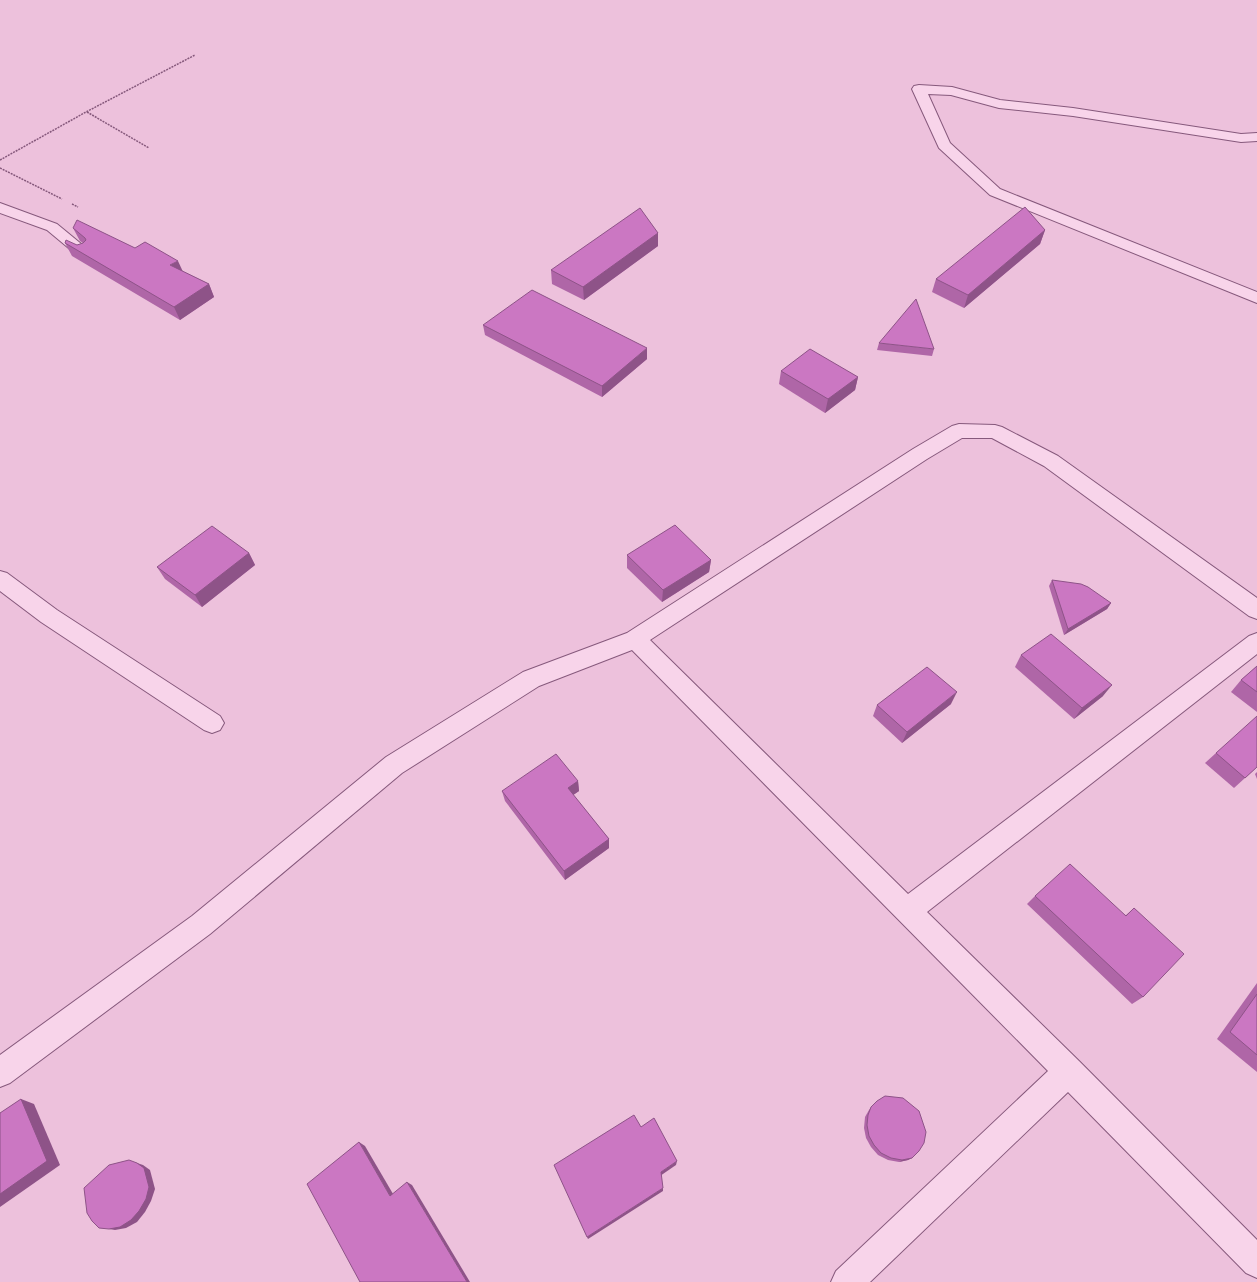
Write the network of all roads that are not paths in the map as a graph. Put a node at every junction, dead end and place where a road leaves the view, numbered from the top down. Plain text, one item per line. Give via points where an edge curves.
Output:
1 (1257, 137) edge
2 (0, 208) edge
3 (83, 252) edge
4 (1257, 298) edge
5 (0, 579) edge
6 (1257, 610) edge
7 (636, 639) junction
8 (1257, 642) edge
9 (212, 723) dead end
10 (907, 911) junction
11 (1069, 1071) junction
12 (0, 1073) edge
13 (1257, 1262) edge
14 (847, 1282) edge

1 - 4 street via 1241,138 999,104 952,91 919,89 944,145 995,192
2 - 3 street via 52,227
5 - 9 street via 49,616
6 - 7 street via 1051,461 996,432 959,431
7 - 10 street
7 - 12 street via 531,679 394,765 201,925
8 - 10 street
10 - 11 street
11 - 13 street
11 - 14 street

